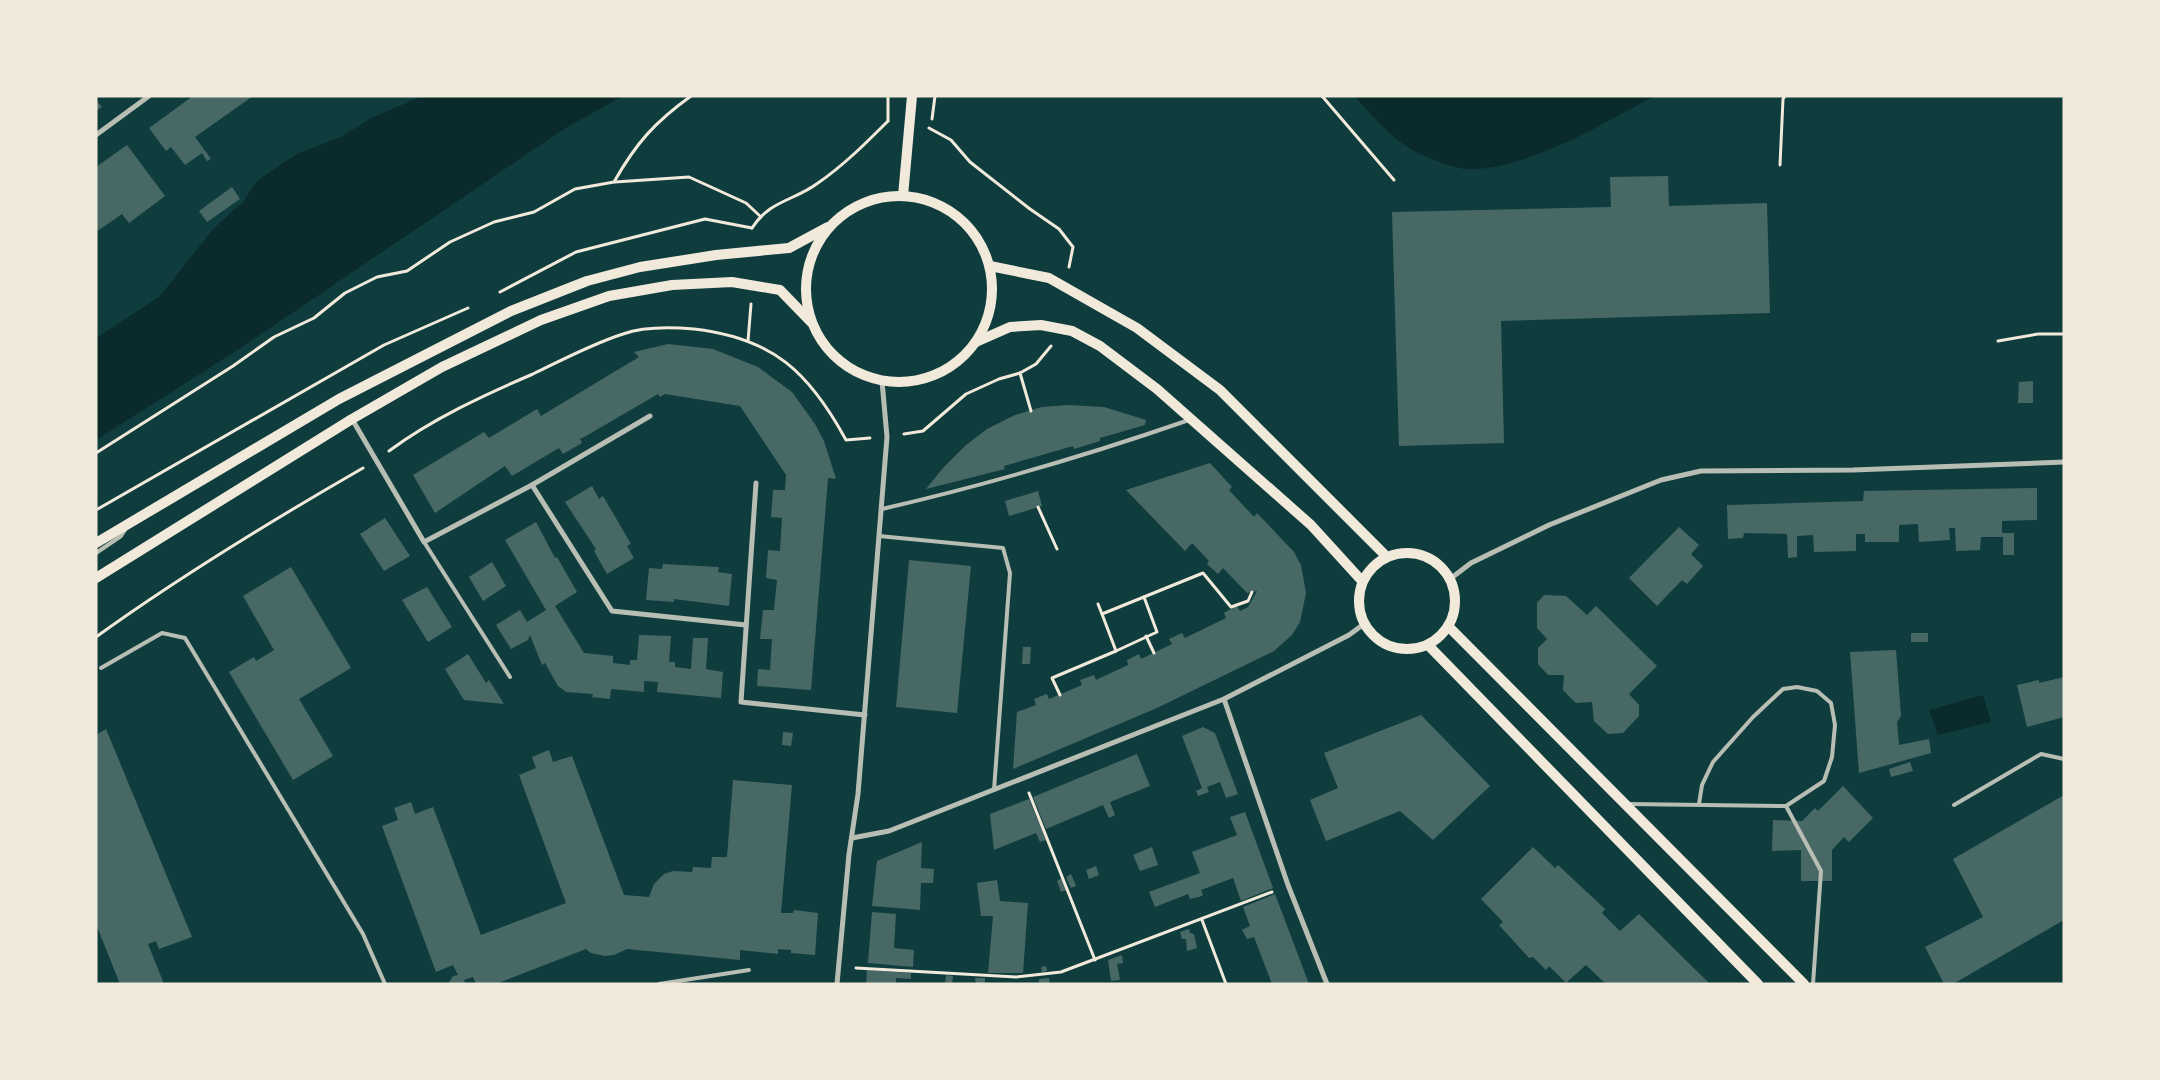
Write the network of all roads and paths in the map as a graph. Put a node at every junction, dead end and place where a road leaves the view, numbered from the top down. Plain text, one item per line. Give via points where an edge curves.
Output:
1 (149, 96) edge
2 (691, 96) edge
3 (912, 96) edge
4 (935, 96) edge
5 (1322, 96) edge
6 (1784, 96) edge
7 (888, 121) dead end
8 (96, 135) edge
9 (1780, 165) dead end
10 (1394, 180) dead end
11 (614, 182) junction
12 (903, 196) junction
13 (760, 216) junction
14 (828, 227) junction
15 (752, 228) dead end
16 (990, 266) junction
17 (752, 285) junction
18 (1062, 285) junction
19 (811, 322) junction
20 (1052, 327) junction
21 (2064, 334) edge
22 (748, 341) junction
23 (1998, 341) dead end
24 (976, 342) junction
25 (1020, 373) junction
26 (882, 381) junction
27 (1031, 411) dead end
28 (650, 416) dead end
29 (352, 419) junction
30 (1192, 419) junction
31 (887, 437) junction
32 (96, 453) edge
33 (376, 460) junction
34 (2064, 462) edge
35 (756, 483) dead end
36 (532, 485) junction
37 (1038, 507) dead end
38 (882, 509) junction
39 (128, 524) junction
40 (879, 536) junction
41 (96, 542) edge
42 (424, 542) junction
43 (1057, 549) dead end
44 (96, 553) edge
45 (1387, 557) junction
46 (96, 578) edge
47 (1450, 579) junction
48 (1362, 581) junction
49 (1252, 592) dead end
50 (1144, 597) junction
51 (1098, 604) dead end
52 (1102, 614) junction
53 (1364, 624) junction
54 (746, 625) junction
55 (1448, 626) junction
56 (96, 636) edge
57 (1146, 636) junction
58 (1428, 645) junction
59 (1116, 651) junction
60 (1154, 653) dead end
61 (101, 668) dead end
62 (510, 677) dead end
63 (1060, 695) dead end
64 (1224, 699) junction
65 (865, 715) junction
66 (2064, 759) edge
67 (1024, 778) junction
68 (994, 790) junction
69 (1626, 804) junction
70 (1699, 804) junction
71 (1954, 805) dead end
72 (1786, 806) junction
73 (852, 838) junction
74 (1288, 885) junction
75 (1202, 920) junction
76 (1095, 960) junction
77 (838, 967) junction
78 (749, 970) dead end
79 (385, 984) edge
80 (659, 984) edge
81 (837, 984) edge
82 (1226, 984) edge
83 (1327, 984) edge
84 (1758, 984) edge
85 (1804, 984) edge
86 (1813, 984) edge

1 - 8 street
2 - 11 path via 662,117 631,152
3 - 12 main road
4 - 18 path via 931,128 951,140 970,162 1058,228 1073,247
5 - 10 path
6 - 9 path
7 - 13 path via 817,185 778,203
11 - 13 path via 689,177 746,204
11 - 32 path via 575,189 534,212 494,222 450,242 407,271 377,277 345,293 314,318 274,337
12 - 14 main road via 861,203
12 - 16 main road via 940,204 956,214 983,246
13 - 15 path
14 - 19 main road via 814,252 808,273
14 - 39 main road via 789,248 640,267 587,282 511,311 339,400
16 - 18 main road via 1049,278
16 - 24 main road via 991,293
17 - 19 main road via 780,290
17 - 22 path
17 - 29 main road via 732,282 672,285 609,296 541,320 450,364
18 - 45 main road via 1137,328 1220,390
19 - 26 main road via 822,344 839,361 861,374
20 - 24 main road via 1010,327
20 - 25 path via 1051,345 1036,364
20 - 30 main road via 1072,331 1100,346
21 - 23 path via 2038,334
22 - 31 path via 784,360 802,376 821,398 846,440
22 - 33 path via 712,331 673,327 624,333 458,410
24 - 26 main road via 961,361 935,375 910,382
25 - 27 path
25 - 31 path via 966,394 923,431
26 - 31 street
28 - 36 street
29 - 33 street
29 - 46 main road
30 - 38 lane via 1136,439 953,493
30 - 48 main road via 1311,525
31 - 38 street
33 - 42 street
33 - 56 path via 174,582
34 - 47 street via 1853,470 1701,471 1661,480 1549,526 1471,563
35 - 54 street
36 - 42 street
36 - 54 street via 612,612
37 - 43 path
38 - 40 street
39 - 41 main road
39 - 44 lane via 121,536
40 - 65 street
40 - 68 lane via 1003,548 1010,573
42 - 62 lane
45 - 47 main road via 1401,553 1430,558
45 - 48 main road via 1377,563
47 - 55 main road via 1455,602
48 - 53 main road via 1358,595
49 - 50 path via 1248,601 1231,607 1203,573
50 - 52 path
50 - 57 path via 1156,632
51 - 52 path
52 - 59 path
53 - 58 main road via 1385,645 1399,649
53 - 64 street
54 - 65 street via 741,702
55 - 58 main road
55 - 69 main road
57 - 59 path
57 - 60 path
58 - 84 main road
59 - 63 path via 1052,678
61 - 79 lane via 162,633 185,638 363,934
64 - 67 street
64 - 74 street
65 - 73 street
66 - 71 lane via 2041,754
67 - 68 street
67 - 76 path
68 - 73 street via 889,831
69 - 70 lane
69 - 85 main road
70 - 72 lane
70 - 72 lane via 1702,785 1712,762 1783,689 1797,687 1816,691 1830,702 1835,725 1832,757 1824,781
72 - 86 lane via 1821,871
73 - 77 street
74 - 75 path
74 - 83 street
75 - 76 path
75 - 82 path
76 - 77 path via 1061,972 1016,977
77 - 81 street
78 - 80 lane

